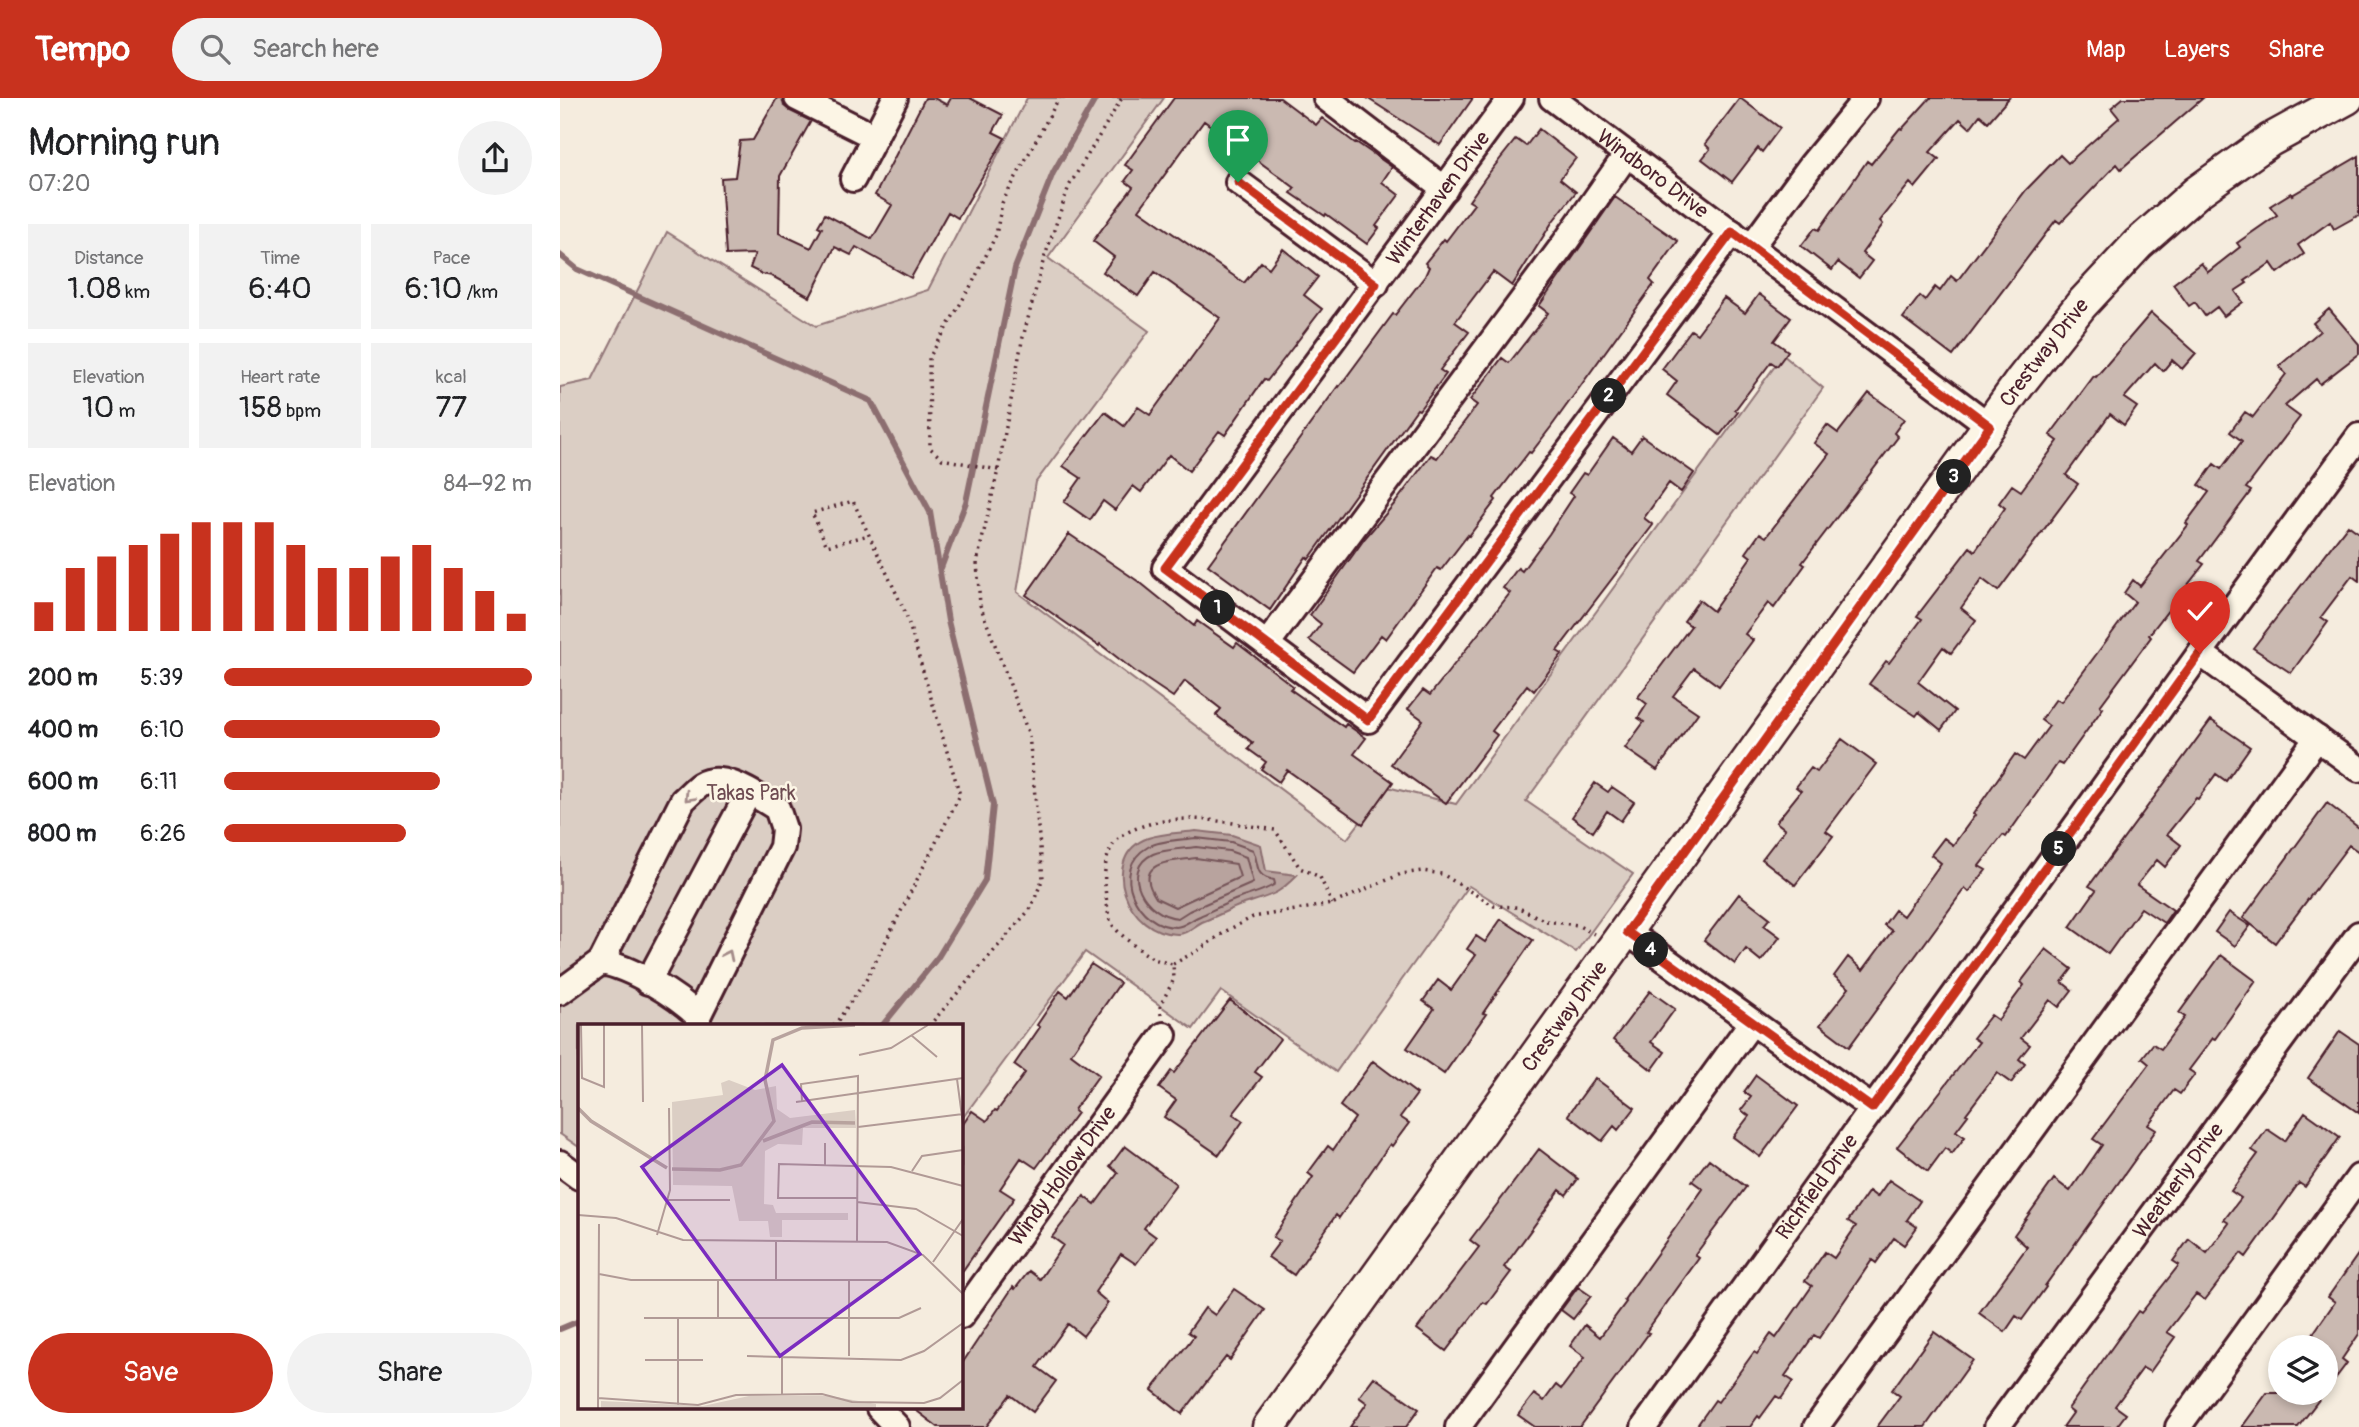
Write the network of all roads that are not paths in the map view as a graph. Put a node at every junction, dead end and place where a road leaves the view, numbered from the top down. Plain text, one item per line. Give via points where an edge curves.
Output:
1 (797, 98) edge
2 (895, 98) edge
3 (1326, 98) edge
4 (1511, 98) edge
5 (1552, 98) edge
6 (1866, 98) edge
7 (2347, 98) edge
8 (875, 137) junction
9 (1628, 154) junction
10 (853, 179) dead end
11 (1238, 182) dead end
12 (1445, 189) junction
13 (1732, 232) junction
14 (1751, 247) junction
15 (1376, 284) junction
16 (1990, 426) junction
17 (2359, 436) edge
18 (1267, 644) junction
19 (2200, 653) junction
20 (2317, 738) junction
21 (2359, 769) edge
22 (749, 792) junction
23 (2359, 934) edge
24 (1621, 940) junction
25 (601, 962) junction
26 (648, 982) junction
27 (560, 992) edge
28 (698, 1021) edge
29 (1752, 1022) junction
30 (1164, 1035) dead end
31 (1872, 1108) junction
32 (560, 1164) edge
33 (578, 1176) edge
34 (2359, 1177) edge
35 (962, 1315) edge
36 (1269, 1427) edge
37 (1458, 1427) edge
38 (1644, 1427) edge
39 (1816, 1427) edge
40 (1997, 1427) edge
41 (2178, 1427) edge

1 - 8 street
2 - 8 street
3 - 12 street
4 - 12 street, Winterhaven Drive
5 - 9 street, Windboro Drive
6 - 14 street
7 - 16 main road, Crestway Drive via 2270,140 2197,192 2137,244 2081,305
8 - 10 street
9 - 13 street, Windboro Drive
9 - 18 street
11 - 15 street
12 - 15 street, Winterhaven Drive
13 - 14 street, Windboro Drive
13 - 18 street via 1368,720
14 - 16 street, Windboro Drive
15 - 18 street, Winterhaven Drive via 1165,568
16 - 24 main road, Crestway Drive
17 - 19 street, Richfield Drive
19 - 20 street
19 - 31 street, Richfield Drive
20 - 21 street
20 - 39 street
22 -> 25 street via 723,780 701,784 683,800
22 - 26 street
28 -> 22 street via 782,848 784,830 777,808
23 - 40 street, Weatherly Drive
24 - 29 street
24 - 36 main road, Crestway Drive
25 - 26 street via 617,964
25 - 27 street
26 - 28 street via 687,1006
29 - 31 street
29 - 37 street
30 - 35 street, Windy Hollow Drive
31 - 38 street, Richfield Drive
32 - 33 street
34 - 41 street

